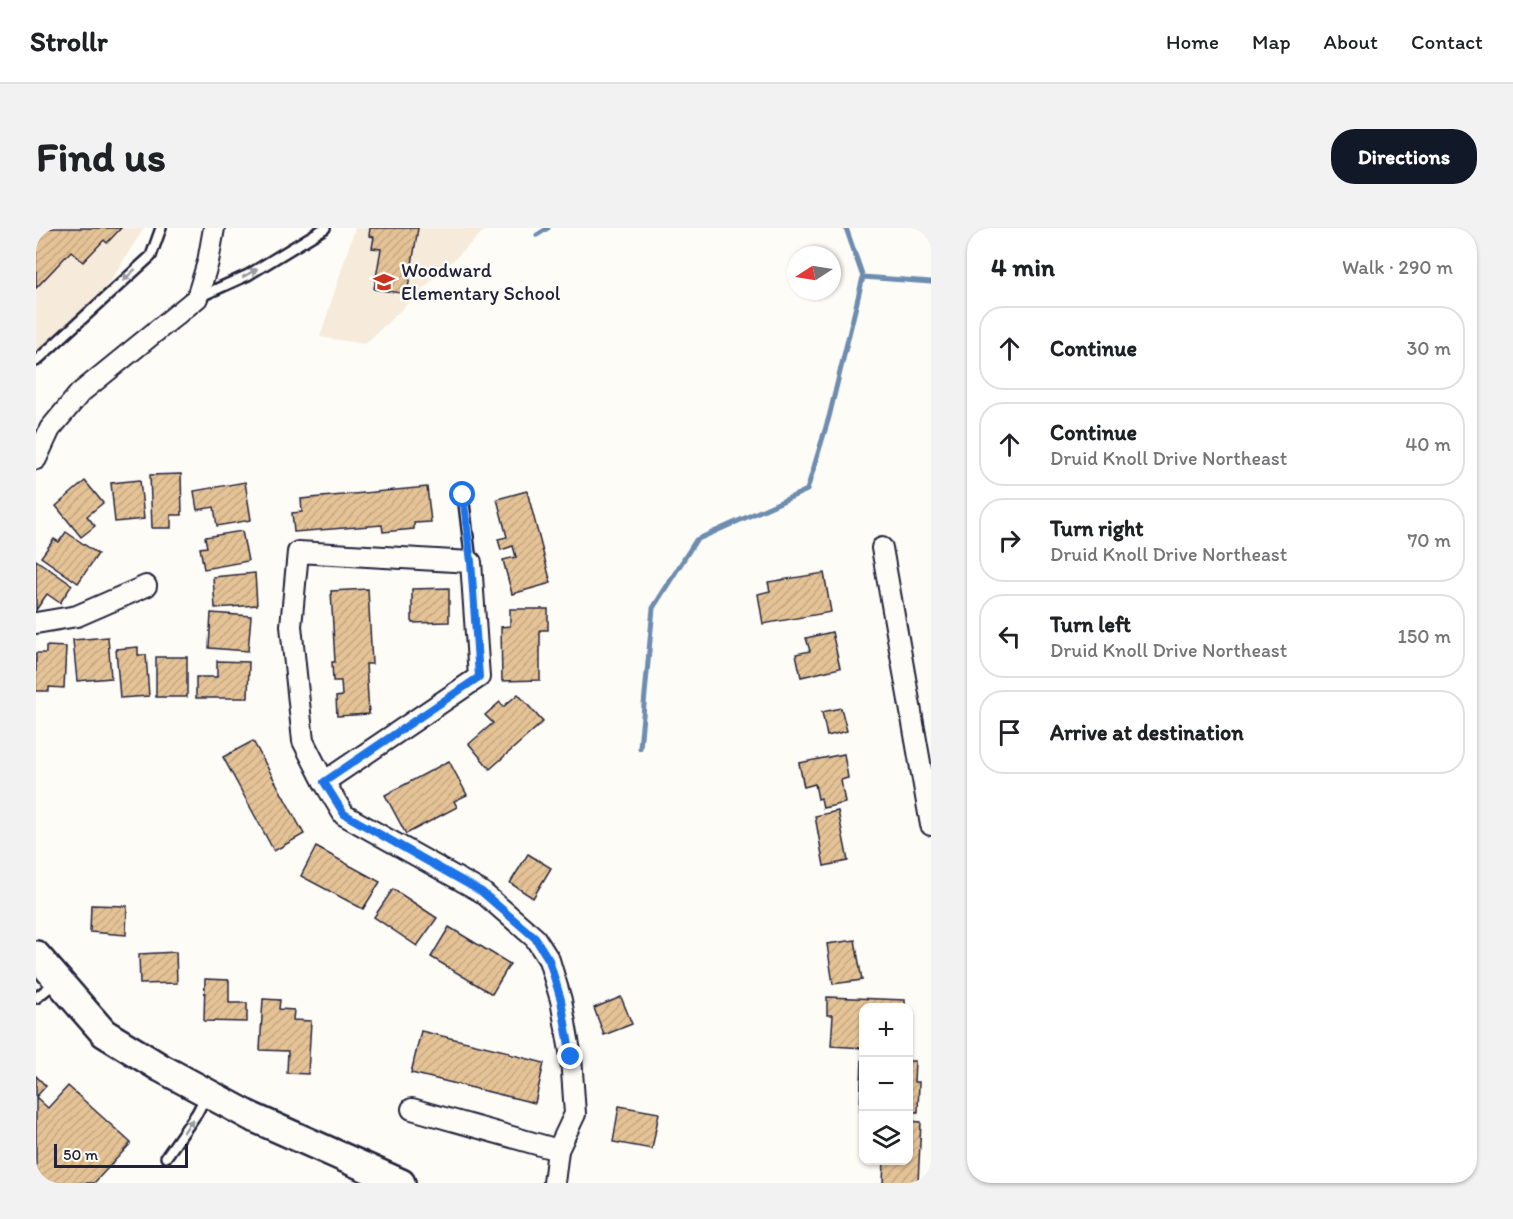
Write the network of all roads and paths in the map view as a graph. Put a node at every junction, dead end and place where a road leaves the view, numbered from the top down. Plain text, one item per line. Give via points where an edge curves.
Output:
1 (161, 228) edge
2 (214, 228) edge
3 (326, 228) edge
4 (197, 298) junction
5 (36, 361) edge
6 (36, 459) edge
7 (463, 495) dead end
8 (882, 549) dead end
9 (471, 562) junction
10 (146, 585) dead end
11 (36, 622) edge
12 (324, 782) junction
13 (931, 825) edge
14 (36, 955) edge
15 (58, 981) junction
16 (36, 998) edge
17 (207, 1094) junction
18 (412, 1109) dead end
19 (558, 1150) junction
20 (166, 1157) dead end
21 (400, 1183) edge
22 (554, 1183) edge

1 -> 5 lane via 151,255
2 - 4 street
4 -> 3 lane via 248,274
4 - 6 street via 80,393 50,429
7 - 9 lane
8 - 13 street
9 - 12 street via 479,677
9 - 12 street via 298,552 291,626 303,741
10 - 11 street via 77,616
12 - 19 street via 344,814 482,892 535,938 549,960 571,1057 575,1114
14 - 15 main road
15 - 16 lane
15 - 17 main road via 104,1033
20 -> 17 lane
17 - 21 main road
18 - 19 street
19 - 22 street

